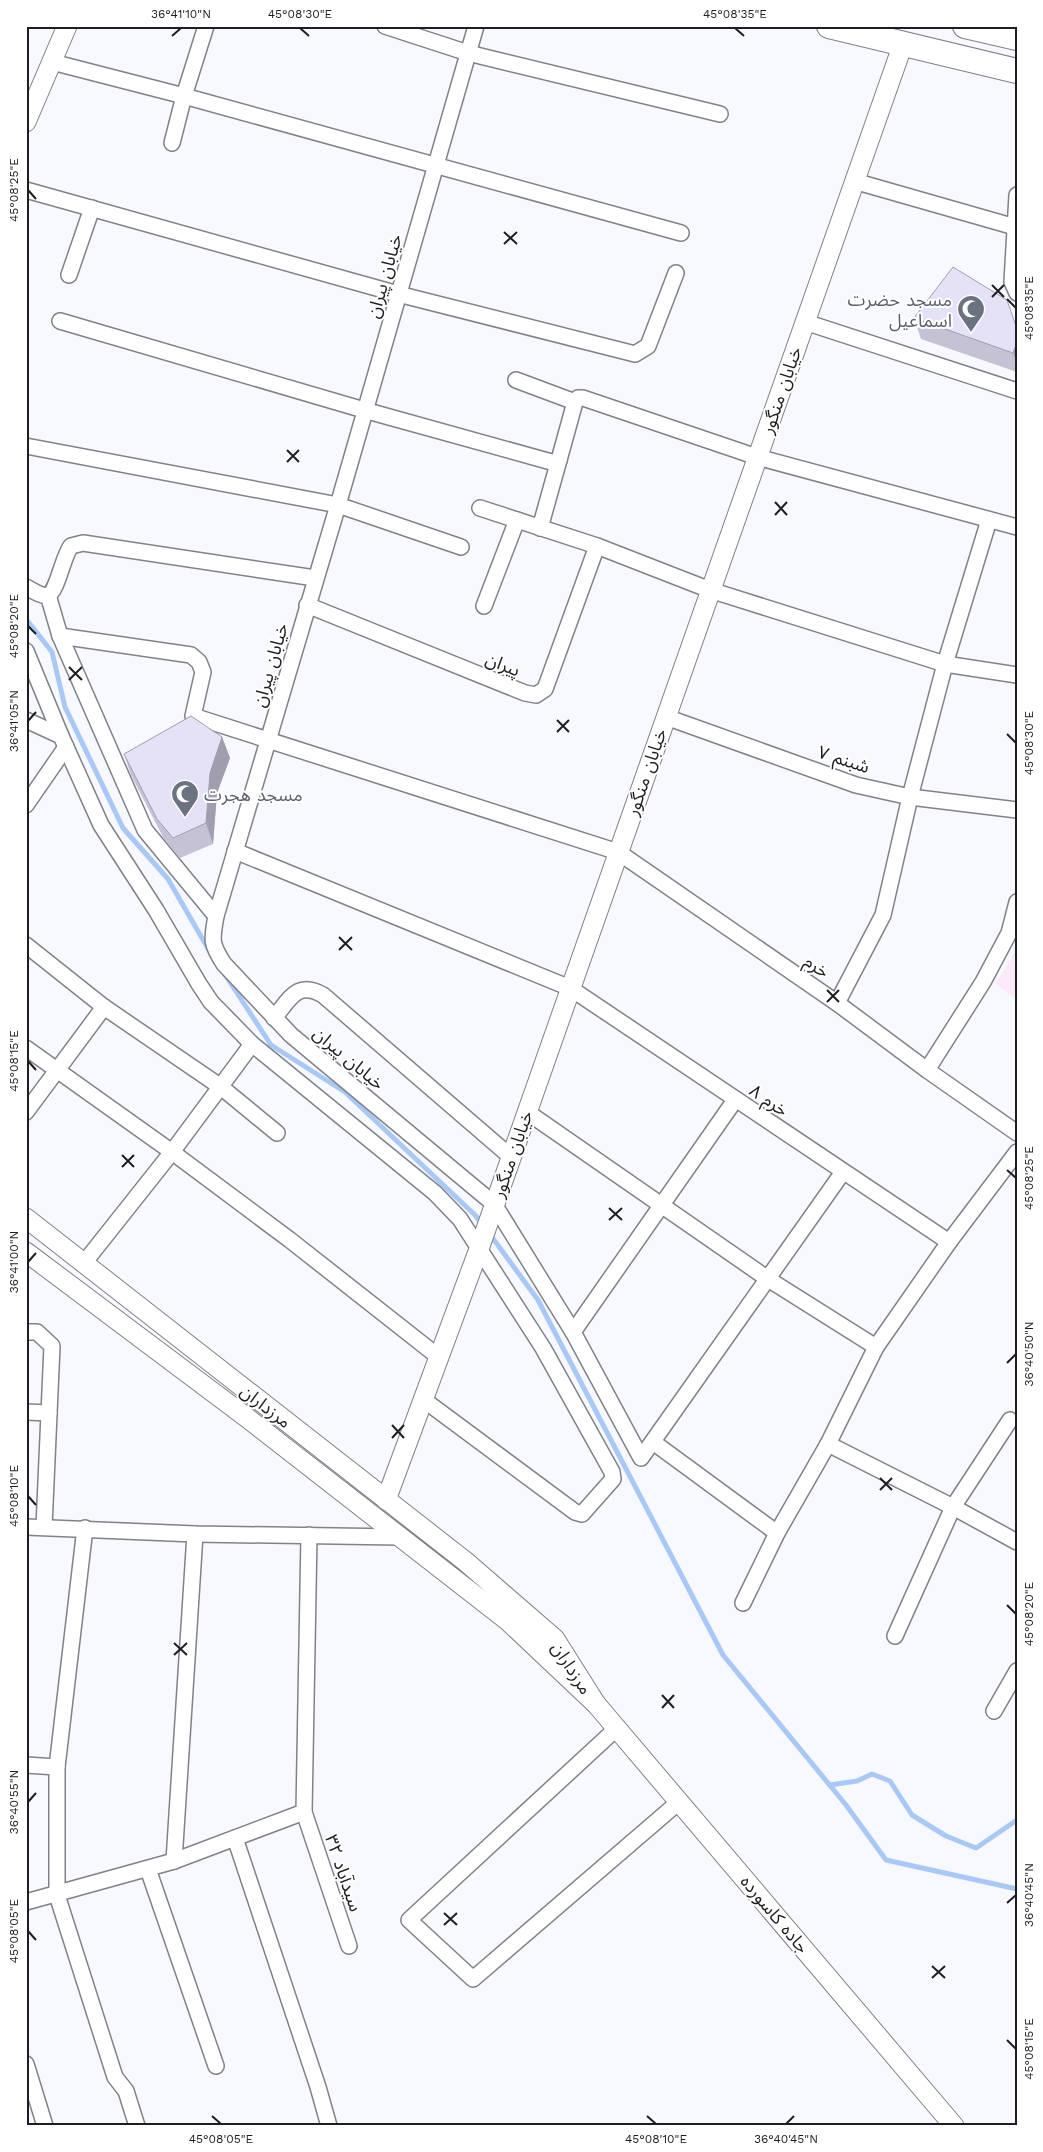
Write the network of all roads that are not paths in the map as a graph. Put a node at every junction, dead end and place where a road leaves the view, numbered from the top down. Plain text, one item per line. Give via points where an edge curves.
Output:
1 (67, 26) edge
2 (206, 26) edge
3 (385, 26) edge
4 (476, 26) edge
5 (829, 26) edge
6 (965, 26) edge
7 (1017, 38) edge
8 (903, 44) junction
9 (468, 53) junction
10 (52, 62) junction
11 (1017, 71) edge
12 (184, 96) junction
13 (31, 99) edge
14 (720, 114) dead end
15 (26, 122) edge
16 (172, 143) dead end
17 (436, 165) junction
18 (854, 181) junction
19 (26, 190) edge
20 (1017, 195) edge
21 (92, 208) junction
22 (1015, 227) junction
23 (681, 233) dead end
24 (676, 272) dead end
25 (69, 275) dead end
26 (1017, 293) edge
27 (398, 294) junction
28 (60, 321) dead end
29 (805, 322) junction
30 (516, 380) dead end
31 (1017, 391) edge
32 (575, 402) junction
33 (364, 410) junction
34 (26, 446) edge
35 (757, 457) junction
36 (559, 460) junction
37 (338, 505) junction
38 (480, 508) dead end
39 (517, 520) junction
40 (989, 520) junction
41 (1017, 527) edge
42 (540, 528) junction
43 (597, 546) junction
44 (462, 547) dead end
45 (315, 578) junction
46 (26, 587) edge
47 (710, 590) junction
48 (48, 595) junction
49 (307, 605) junction
50 (484, 606) dead end
51 (60, 636) junction
52 (26, 651) edge
53 (945, 664) junction
54 (1017, 675) edge
55 (666, 717) junction
56 (26, 720) edge
57 (269, 740) junction
58 (64, 742) junction
59 (910, 796) junction
60 (26, 804) edge
61 (1017, 810) edge
62 (235, 851) junction
63 (618, 852) junction
64 (1017, 902) edge
65 (216, 916) junction
66 (26, 945) edge
67 (570, 988) junction
68 (837, 1003) junction
69 (104, 1007) junction
70 (274, 1018) junction
71 (252, 1044) junction
72 (26, 1048) edge
73 (57, 1070) junction
74 (927, 1070) junction
75 (221, 1088) junction
76 (735, 1100) junction
77 (26, 1112) edge
78 (527, 1112) junction
79 (277, 1133) dead end
80 (1017, 1133) edge
81 (172, 1152) junction
82 (1017, 1152) edge
83 (511, 1156) junction
84 (843, 1172) junction
85 (494, 1204) junction
86 (661, 1205) junction
87 (26, 1218) edge
88 (948, 1242) junction
89 (479, 1249) junction
90 (26, 1252) edge
91 (84, 1263) junction
92 (768, 1279) junction
93 (26, 1332) edge
94 (573, 1332) junction
95 (876, 1347) junction
96 (440, 1358) junction
97 (424, 1400) junction
98 (26, 1412) edge
99 (49, 1413) junction
100 (1010, 1420) dead end
101 (653, 1442) junction
102 (828, 1444) junction
103 (386, 1500) junction
104 (953, 1507) junction
105 (26, 1527) edge
106 (44, 1527) junction
107 (85, 1528) junction
108 (777, 1533) junction
109 (195, 1534) junction
110 (310, 1534) junction
111 (400, 1537) junction
112 (1017, 1542) edge
113 (743, 1603) dead end
114 (895, 1636) dead end
115 (1017, 1671) edge
116 (596, 1704) junction
117 (994, 1711) dead end
118 (617, 1728) junction
119 (26, 1764) edge
120 (58, 1767) junction
121 (680, 1801) junction
122 (304, 1812) junction
123 (235, 1838) junction
124 (174, 1861) junction
125 (148, 1869) junction
126 (57, 1895) junction
127 (26, 1902) edge
128 (349, 1946) dead end
129 (26, 2064) edge
130 (216, 2066) dead end
131 (45, 2126) edge
132 (137, 2126) edge
133 (329, 2126) edge
134 (954, 2126) edge

1 - 10 street
2 - 12 street
3 - 9 street
4 - 9 street, خیابان پیران
5 - 8 main road
6 - 7 main road
8 - 11 main road
8 - 18 street, خیابان منگور
9 - 14 street
9 - 17 street, خیابان پیران
10 - 12 street
10 - 13 street
12 - 16 street
12 - 17 street
13 - 15 street
17 - 23 street
17 - 27 street, خیابان پیران
18 - 22 street
18 - 29 street, خیابان منگور
19 - 21 street
20 - 22 street
21 - 25 street
21 - 27 street
22 - 26 street via 1012,282
24 - 27 street via 648,346 635,354
27 - 33 street, خیابان پیران
28 - 33 street
29 - 31 street
29 - 35 street, خیابان منگور
30 - 32 street
32 - 35 street via 583,398
32 - 36 street
33 - 36 street via 555,463
33 - 37 street, خیابان پیران
34 - 37 street
35 - 40 street
35 - 47 street, خیابان منگور
36 - 42 street
37 - 44 street
37 - 45 street, خیابان پیران
38 - 39 street
39 - 42 street
39 - 50 street
40 - 41 street
40 - 53 street
42 - 43 street
43 - 47 street
43 - 49 street, پیران via 545,689 536,695 525,694
45 - 48 street via 82,543 70,546 66,552 54,591
45 - 49 street, خیابان پیران
46 - 48 street
47 - 53 street
47 - 55 street, خیابان منگور
48 - 51 street
49 - 57 street, خیابان پیران
51 - 57 street, خرم via 191,655 203,672 193,716
51 - 65 street via 145,830
52 - 58 street
53 - 54 street
53 - 59 street
55 - 59 street, شبنم ۷ via 856,785
55 - 63 street, خیابان منگور
56 - 58 street
57 - 62 street, خیابان پیران
57 - 63 street, خرم
58 - 60 street
58 - 71 street via 101,825 199,984 227,1020
59 - 61 street, شبنم ۷
59 - 68 street via 883,915
62 - 65 street, خیابان پیران
62 - 67 street, خرم ۸
63 - 67 street, خیابان منگور
63 - 68 street, خرم
64 - 74 street via 1008,934 983,982
65 - 70 street, خیابان پیران via 212,941 216,952
66 - 69 street
67 - 76 street, خرم ۸
67 - 78 street, خیابان منگور
68 - 74 street, خرم
69 - 73 street
69 - 75 street
70 - 83 street via 302,989 312,989 323,995
70 - 85 street, خیابان پیران
71 - 75 street
71 - 89 street via 434,1193 460,1219
72 - 73 street
73 - 77 street
73 - 81 street
74 - 80 street, خرم
75 - 79 street
75 - 81 street
76 - 84 street, خرم ۸
76 - 86 street
78 - 83 street, خیابان منگور
78 - 86 street
81 - 91 street
81 - 96 street
82 - 88 street
83 - 85 street, خیابان منگور
84 - 88 street, خرم ۸
84 - 92 street
85 - 89 street, خیابان منگور
85 - 94 street, خیابان پیران
86 - 92 street
86 - 94 street
87 - 91 street, مرزداران
88 - 95 street
89 - 96 street, خیابان منگور
89 - 97 street via 543,1348 613,1479 588,1509 582,1514 575,1512
90 - 111 street, مرزداران
91 - 103 street, مرزداران
92 - 95 street
92 - 101 street
93 - 99 street via 36,1332 52,1346
94 - 101 street, خیابان پیران via 641,1458
95 - 102 street
96 - 97 street, خیابان منگور
97 - 103 street, خیابان منگور
98 - 99 street
99 - 106 street
100 - 104 street
101 - 108 street
102 - 104 street
102 - 108 street
103 - 116 street, مرزداران via 555,1639
104 - 112 street
104 - 114 street
105 - 106 street
106 - 107 street
107 - 109 street
107 - 120 street
108 - 113 street
109 - 110 street
109 - 124 street
110 - 111 street
110 - 122 street, سیدآباد ۳۲
111 - 116 street, مرزداران via 508,1621
115 - 117 street
116 - 118 street, جاده کاسورده
118 - 121 street, جاده کاسورده
118 - 121 street via 409,1920 473,1979
119 - 120 street
120 - 126 street
121 - 134 street, جاده کاسورده
122 - 123 street
122 - 128 street, سیدآباد ۳۲
123 - 124 street
123 - 133 street
124 - 125 street
125 - 126 street
125 - 130 street
126 - 127 street
126 - 132 street via 115,2077 126,2092
129 - 131 street

